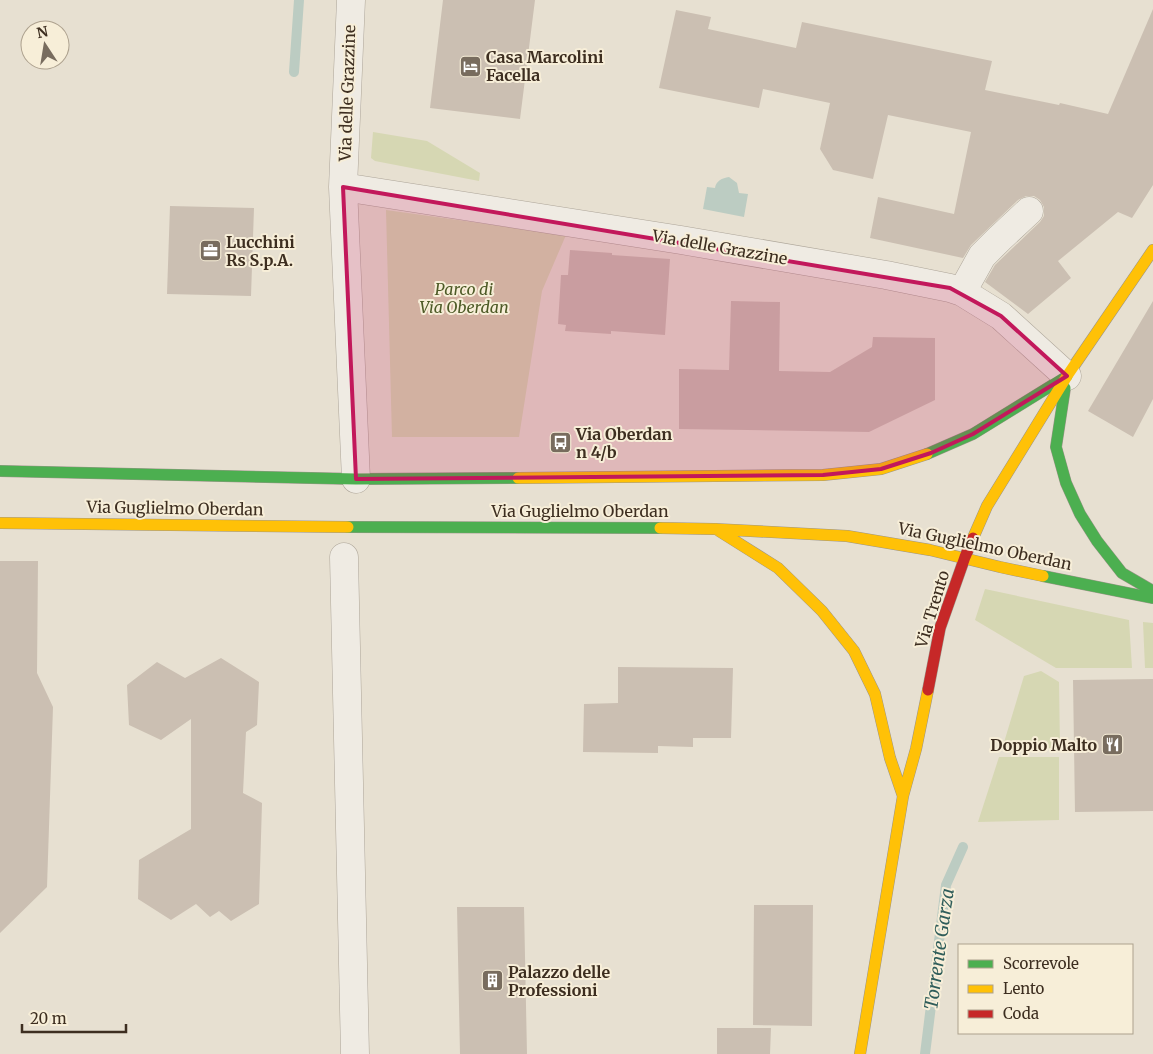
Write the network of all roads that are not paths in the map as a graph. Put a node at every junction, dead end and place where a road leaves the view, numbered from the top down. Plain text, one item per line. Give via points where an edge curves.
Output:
1 (351, 0) edge
2 (343, 186) junction
3 (1029, 211) dead end
4 (1153, 250) edge
5 (962, 292) junction
6 (1067, 376) junction
7 (0, 471) edge
8 (356, 479) junction
9 (0, 523) edge
10 (714, 529) junction
11 (344, 557) dead end
12 (965, 558) junction
13 (1153, 591) edge
14 (1153, 598) edge
15 (903, 796) junction
16 (355, 1054) edge
17 (860, 1054) edge

1 - 2 street, Via delle Grazzine
2 - 5 street, Via delle Grazzine via 886,275
2 - 8 street, Via delle Grazzine
3 - 5 street via 982,256
4 - 6 main road, Via Trento
5 - 6 street, Via delle Grazzine via 1001,316
6 - 8 main road, Via Guglielmo Oberdan via 973,434 931,453 881,469 824,475
6 - 12 main road, Via Trento via 987,506
6 - 13 main road via 1056,447 1066,482 1080,514 1117,567
7 - 8 main road, Via Guglielmo Oberdan
9 - 10 main road, Via Guglielmo Oberdan
10 - 12 main road, Via Guglielmo Oberdan via 847,536
10 - 15 main road via 778,568 822,611 854,651 876,694 890,758
11 - 16 street
12 - 14 main road, Via Guglielmo Oberdan
12 - 15 main road, Via Trento via 940,628 916,749
15 - 17 main road, Via Trento

